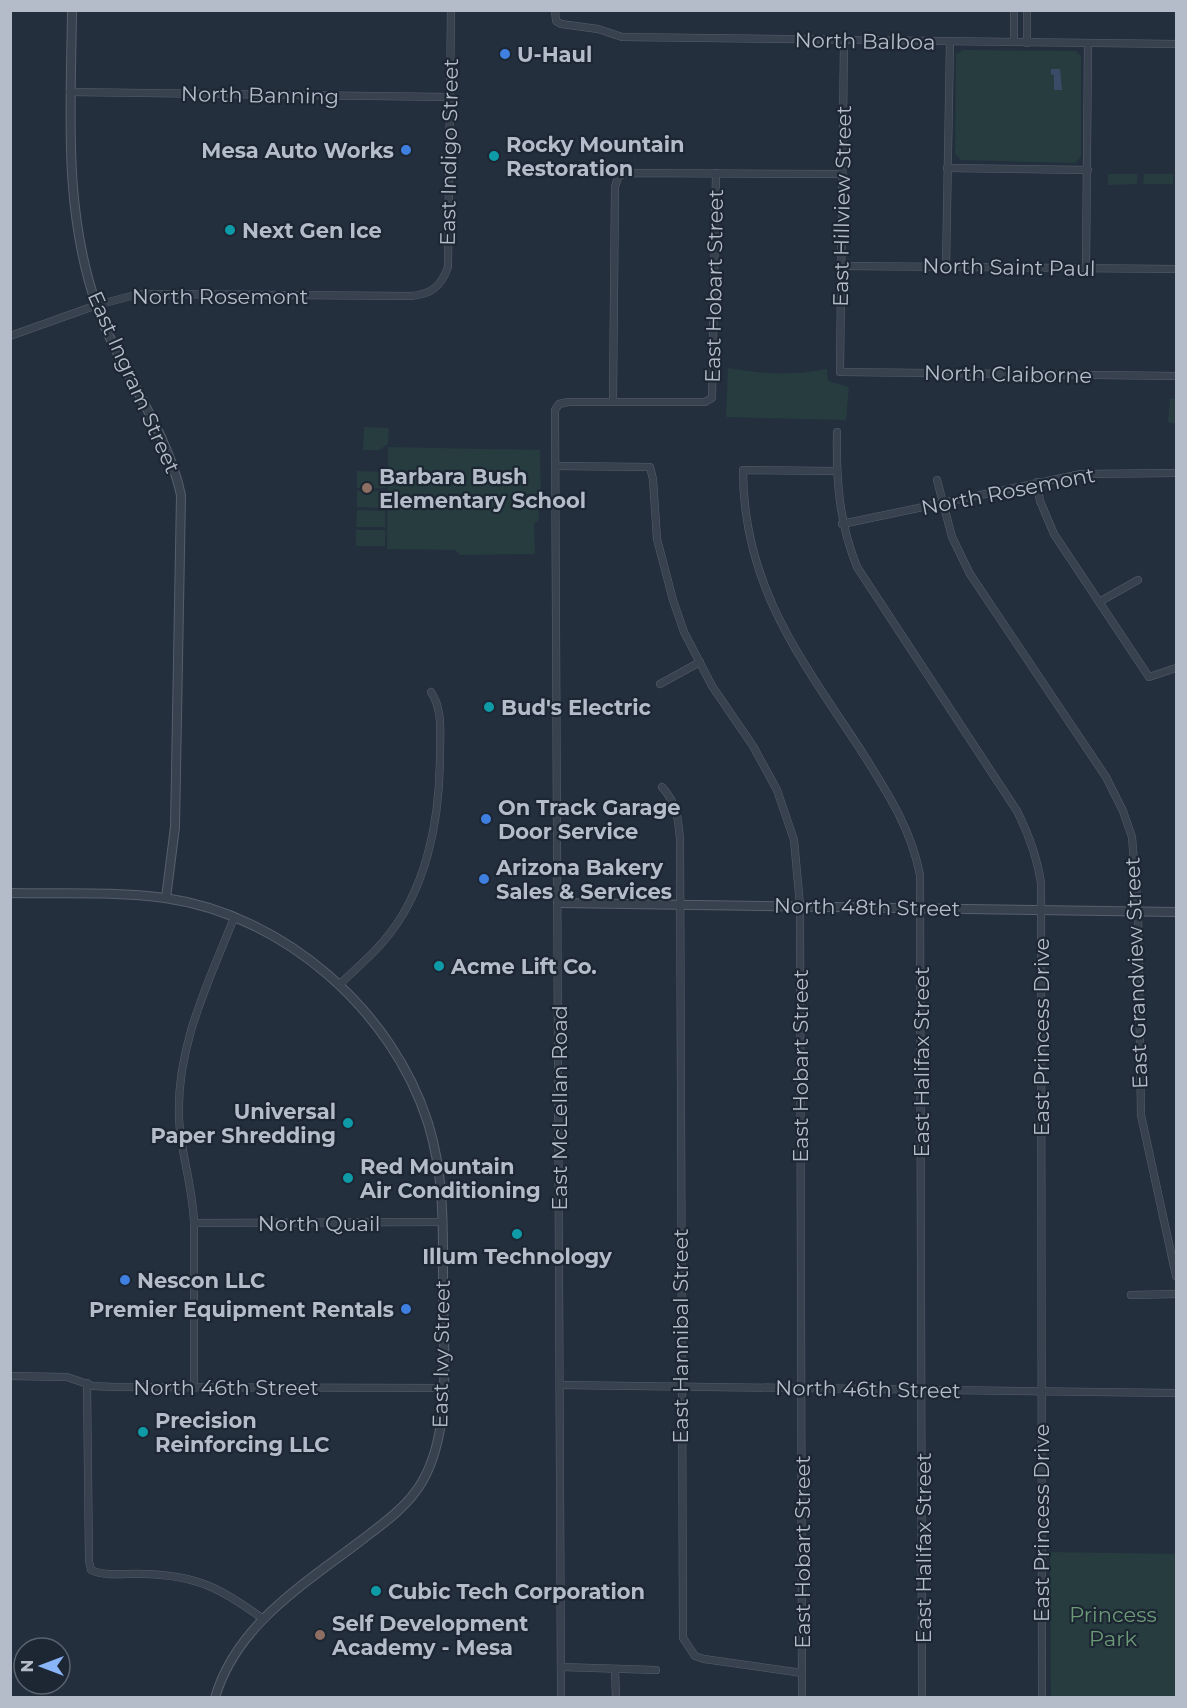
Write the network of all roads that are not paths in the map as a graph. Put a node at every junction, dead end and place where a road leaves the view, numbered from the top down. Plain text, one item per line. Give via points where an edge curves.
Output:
1 (72, 10) edge
2 (451, 10) edge
3 (555, 10) edge
4 (1014, 10) edge
5 (1027, 10) edge
6 (844, 41) junction
7 (950, 42) junction
8 (1014, 42) junction
9 (1027, 43) junction
10 (1088, 43) junction
11 (1176, 44) edge
12 (70, 92) junction
13 (449, 97) junction
14 (947, 168) junction
15 (1088, 170) junction
16 (716, 173) junction
17 (842, 174) junction
18 (842, 266) junction
19 (946, 267) junction
20 (1086, 268) junction
21 (1176, 269) edge
22 (435, 289) joint
23 (97, 305) junction
24 (10, 336) edge
25 (840, 372) joint
26 (1176, 376) edge
27 (613, 401) junction
28 (837, 432) dead end
29 (555, 466) junction
30 (836, 471) junction
31 (1176, 473) edge
32 (937, 480) dead end
33 (1037, 482) junction
34 (942, 503) junction
35 (842, 524) junction
36 (1138, 580) dead end
37 (1098, 602) junction
38 (700, 662) junction
39 (1176, 668) edge
40 (660, 684) dead end
41 (431, 692) dead end
42 (662, 787) dead end
43 (10, 893) edge
44 (166, 898) junction
45 (558, 903) junction
46 (680, 904) junction
47 (800, 905) junction
48 (920, 908) junction
49 (1041, 910) junction
50 (1138, 912) junction
51 (1176, 912) edge
52 (234, 918) junction
53 (339, 985) junction
54 (443, 1222) junction
55 (194, 1223) junction
56 (1176, 1276) edge
57 (1176, 1294) edge
58 (1131, 1295) dead end
59 (10, 1376) edge
60 (87, 1383) junction
61 (560, 1385) junction
62 (680, 1386) junction
63 (194, 1388) junction
64 (442, 1388) junction
65 (802, 1388) junction
66 (923, 1390) junction
67 (1043, 1392) junction
68 (1176, 1393) edge
69 (262, 1619) junction
70 (561, 1667) junction
71 (615, 1670) junction
72 (656, 1670) dead end
73 (802, 1673) junction
74 (215, 1698) edge
75 (561, 1698) edge
76 (616, 1698) edge
77 (802, 1698) edge
78 (922, 1698) edge
79 (1042, 1698) edge

1 - 12 street, East Ingram Street
2 - 13 street, East Indigo Street
3 - 6 street, North Balboa via 556,21 622,37
4 - 8 street
5 - 9 street
6 - 7 street, North Balboa
6 - 17 street, East Hillview Street
7 - 8 street, North Balboa
7 - 14 street
8 - 9 street, North Balboa
9 - 10 street, North Balboa
10 - 11 street, North Balboa
10 - 15 street
12 - 13 street, North Banning
12 - 23 street, East Ingram Street via 73,204
13 - 22 street, East Indigo Street via 448,267
14 - 15 street
14 - 19 street
15 - 20 street
16 - 17 street
16 - 27 street via 625,173 618,177
16 - 27 street, East Hobart Street via 712,398 705,402
17 - 18 street, East Hillview Street
18 - 19 street, North Saint Paul
18 - 25 street, East Hillview Street
19 - 20 street, North Saint Paul
20 - 21 street, North Saint Paul
22 - 23 street, North Rosemont via 423,296 139,294
23 - 24 street, North Rosemont
23 - 44 street, East Ingram Street via 166,446 181,495 176,820
25 - 26 street, North Claiborne
27 - 29 street, East McLellan Road via 559,404 555,410
28 - 30 street, East Princess Drive
29 - 38 street, East Hobart Street via 650,467 663,568 684,632
29 - 45 street, East McLellan Road
30 - 35 street, East Princess Drive
30 - 48 street, East Halifax Street via 743,470 748,537 769,601 789,639 909,832 920,875
31 - 33 street, North Rosemont via 1102,473
32 - 34 street, East Grandview Street
33 - 34 street, North Rosemont
33 - 37 street via 1046,519
34 - 35 street, North Rosemont
34 - 50 street, East Grandview Street via 952,537 970,574 1113,789 1132,837
35 - 49 street, East Princess Drive via 864,582 1017,811 1032,840 1041,883
36 - 37 street
37 - 39 street via 1149,677
38 - 40 street
38 - 47 street, East Hobart Street via 777,790 794,840
41 - 53 street via 440,713 440,759 438,812 431,842 399,921
42 - 46 street, East Hannibal Street via 674,800 678,815
43 - 44 street
44 - 52 street
45 - 46 street, North 48th Street
45 - 61 street, East McLellan Road
46 - 47 street, North 48th Street
46 - 62 street, East Hannibal Street
47 - 48 street, North 48th Street
47 - 65 street, East Hobart Street
48 - 49 street, North 48th Street
48 - 66 street, East Halifax Street
49 - 50 street, North 48th Street
49 - 67 street, East Princess Drive
50 - 51 street, North 48th Street
50 - 56 street, East Grandview Street via 1141,1115
52 - 53 street via 299,952
52 - 55 street via 194,1018 180,1080 179,1120
53 - 54 street, East Ivy Street via 371,1018 398,1055 421,1103 440,1177
54 - 55 street, North Quail
54 - 64 street, East Ivy Street
55 - 63 street
57 - 58 street
59 - 60 street, North 46th Street via 67,1377
60 - 63 street, North 46th Street
60 - 69 street via 92,1570 166,1575 208,1584 228,1593
61 - 62 street, North 46th Street
61 - 70 street, East McLellan Road
62 - 65 street, North 46th Street
62 - 73 street, East Hannibal Street via 683,1638 695,1656 704,1659
63 - 64 street, North 46th Street
64 - 69 street, East Ivy Street via 438,1442 422,1483 389,1520
65 - 66 street, North 46th Street
65 - 73 street, East Hobart Street
66 - 67 street, North 46th Street
66 - 78 street, East Halifax Street
67 - 68 street, North 46th Street
67 - 79 street, East Princess Drive
69 - 74 street, East Ivy Street via 232,1659
70 - 71 street
70 - 75 street, East McLellan Road
71 - 72 street
71 - 76 street
73 - 77 street, East Hobart Street

